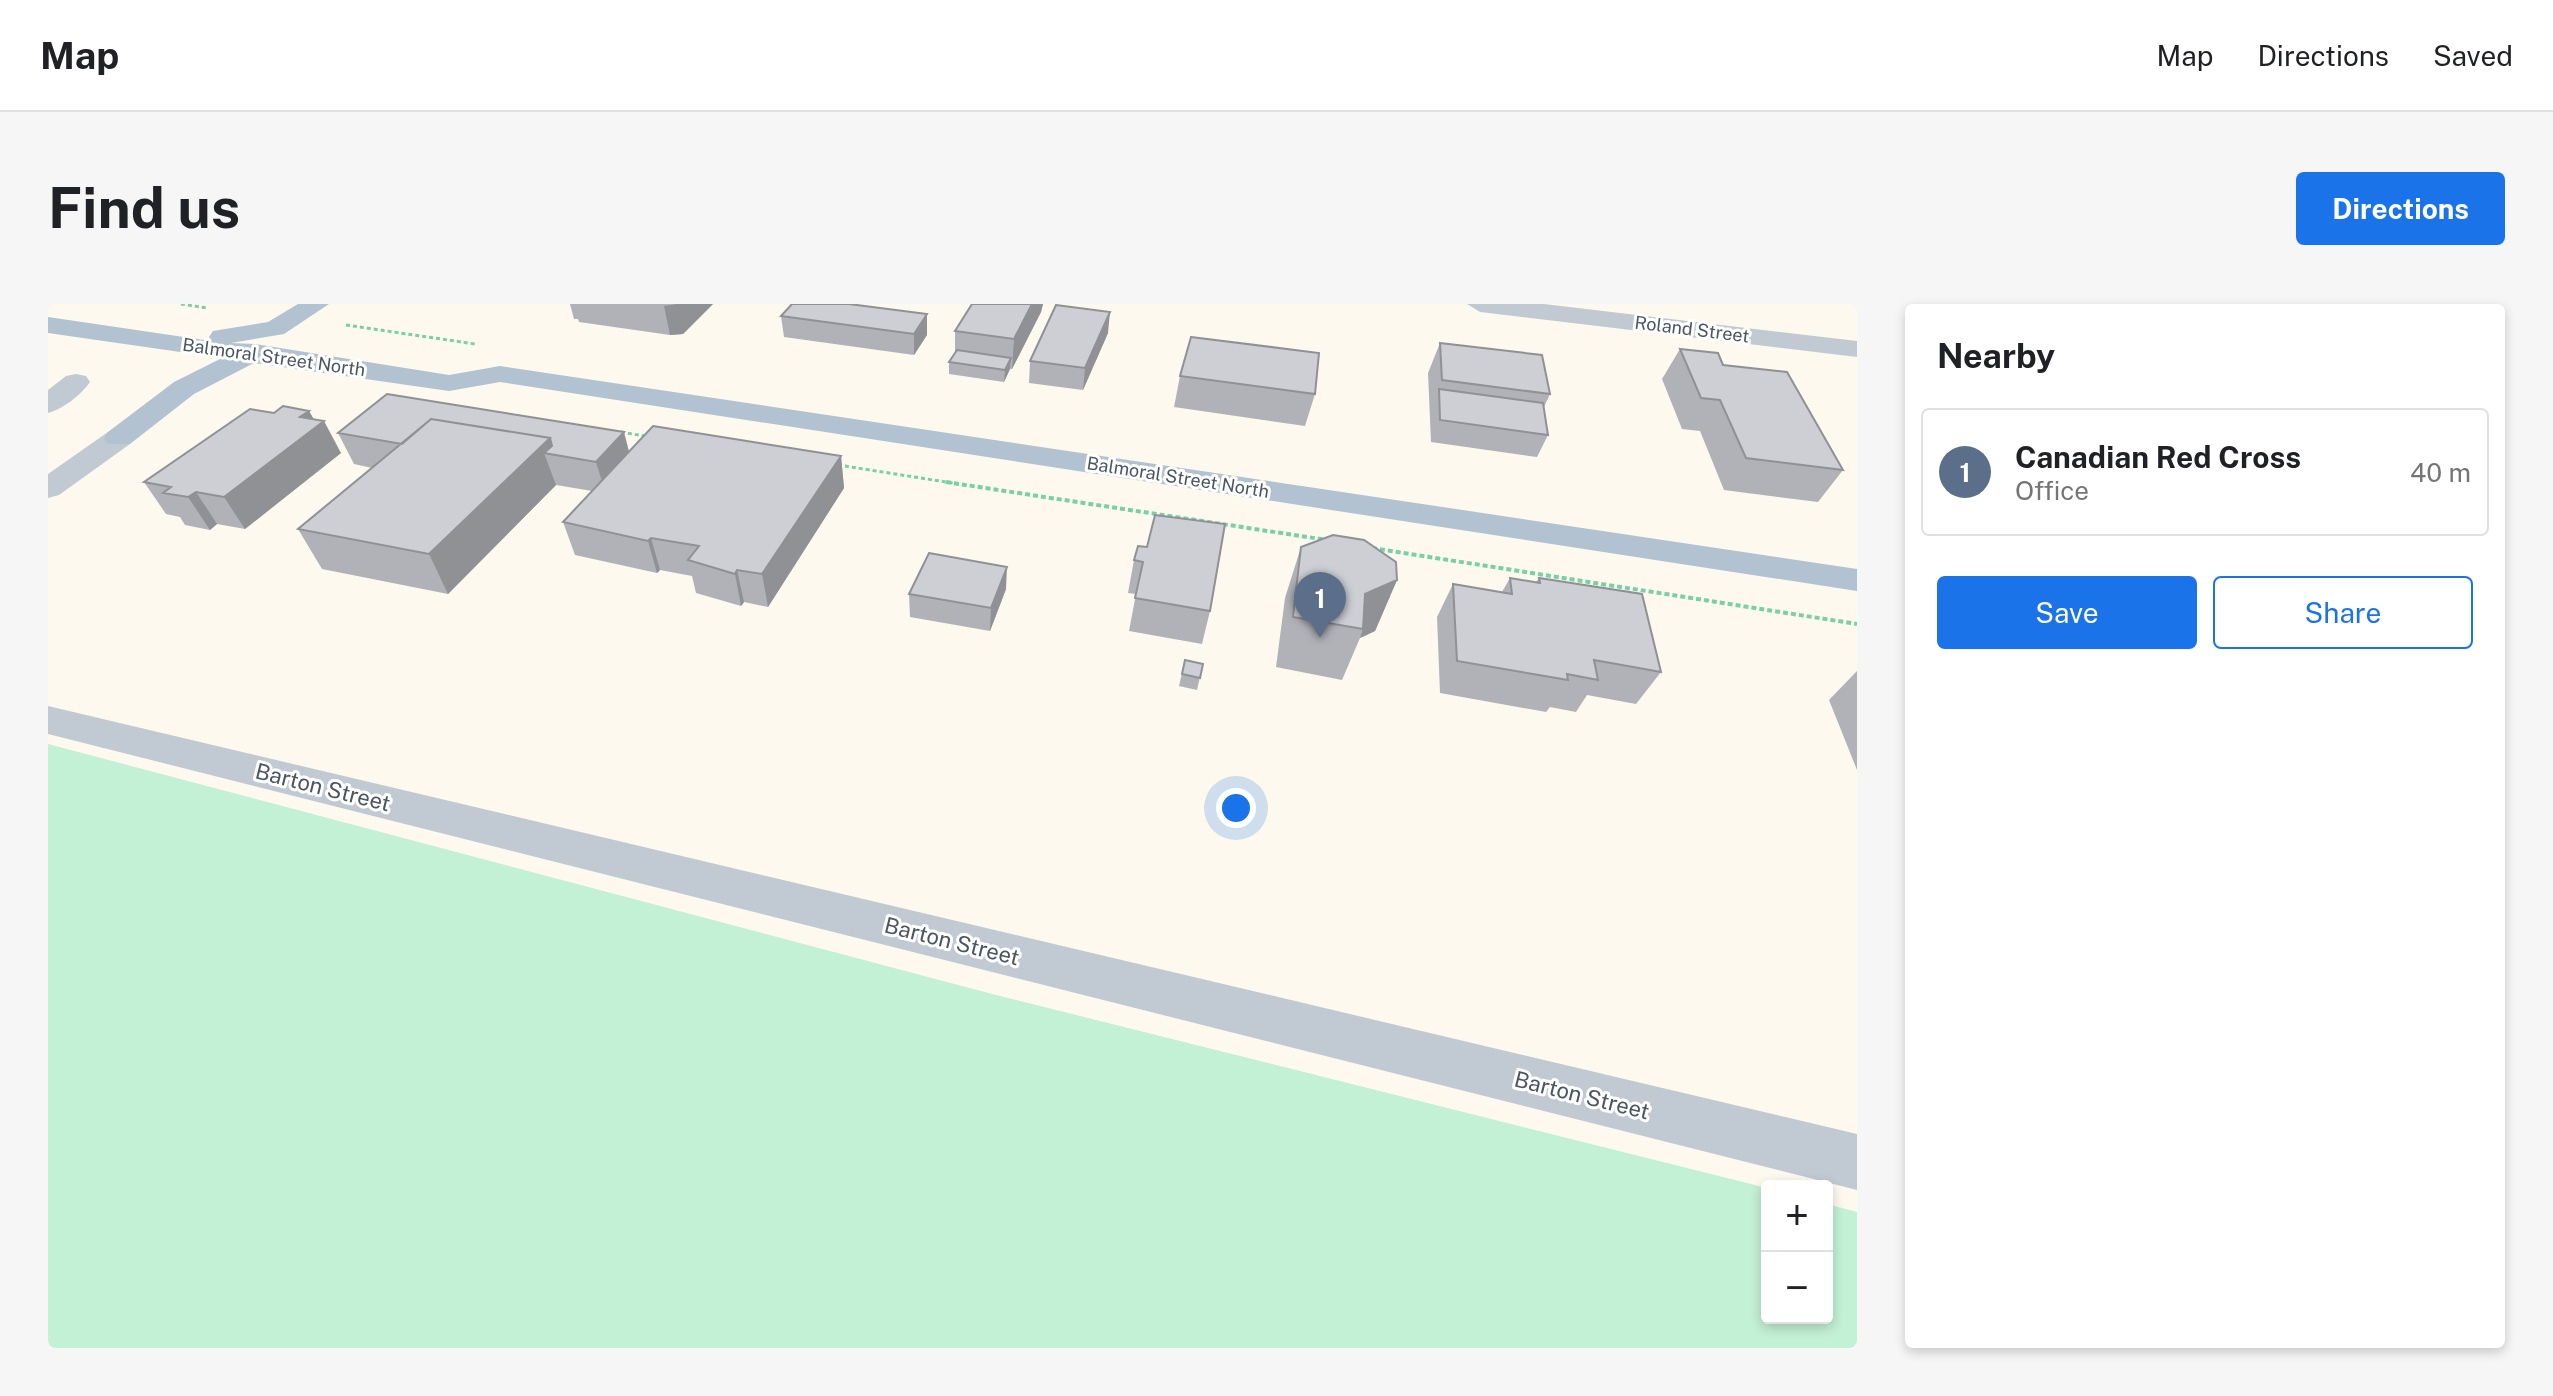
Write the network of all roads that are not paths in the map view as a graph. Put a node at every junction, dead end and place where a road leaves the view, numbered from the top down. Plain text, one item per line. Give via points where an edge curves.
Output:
1 (288, 304) edge
2 (316, 304) edge
3 (1480, 304) edge
4 (48, 324) edge
5 (275, 329) junction
6 (322, 336) dead end
7 (1857, 349) edge
8 (250, 353) junction
9 (448, 356) dead end
10 (333, 365) junction
11 (500, 374) junction
12 (76, 382) dead end
13 (48, 404) edge
14 (119, 438) junction
15 (89, 459) junction
16 (48, 462) edge
17 (48, 488) edge
18 (1857, 580) edge
19 (48, 720) edge
20 (1857, 1162) edge

1 - 5 main road, Balmoral Street North via 209,319
2 - 5 main road
3 - 7 street, Roland Street
4 - 5 main road via 198,338
4 - 8 main road, Balmoral Street North
5 - 6 main road, Balmoral Street North
8 - 10 main road, Balmoral Street North
8 - 11 main road via 304,347
8 - 14 main road via 184,388
9 - 11 main road, Balmoral Street North via 479,361
10 - 11 main road, Balmoral Street North via 449,383
10 - 14 main road via 251,381
11 - 18 main road, Balmoral Street North
12 - 13 street
14 - 15 street
15 - 16 street
15 - 17 street
19 - 20 street, Barton Street

